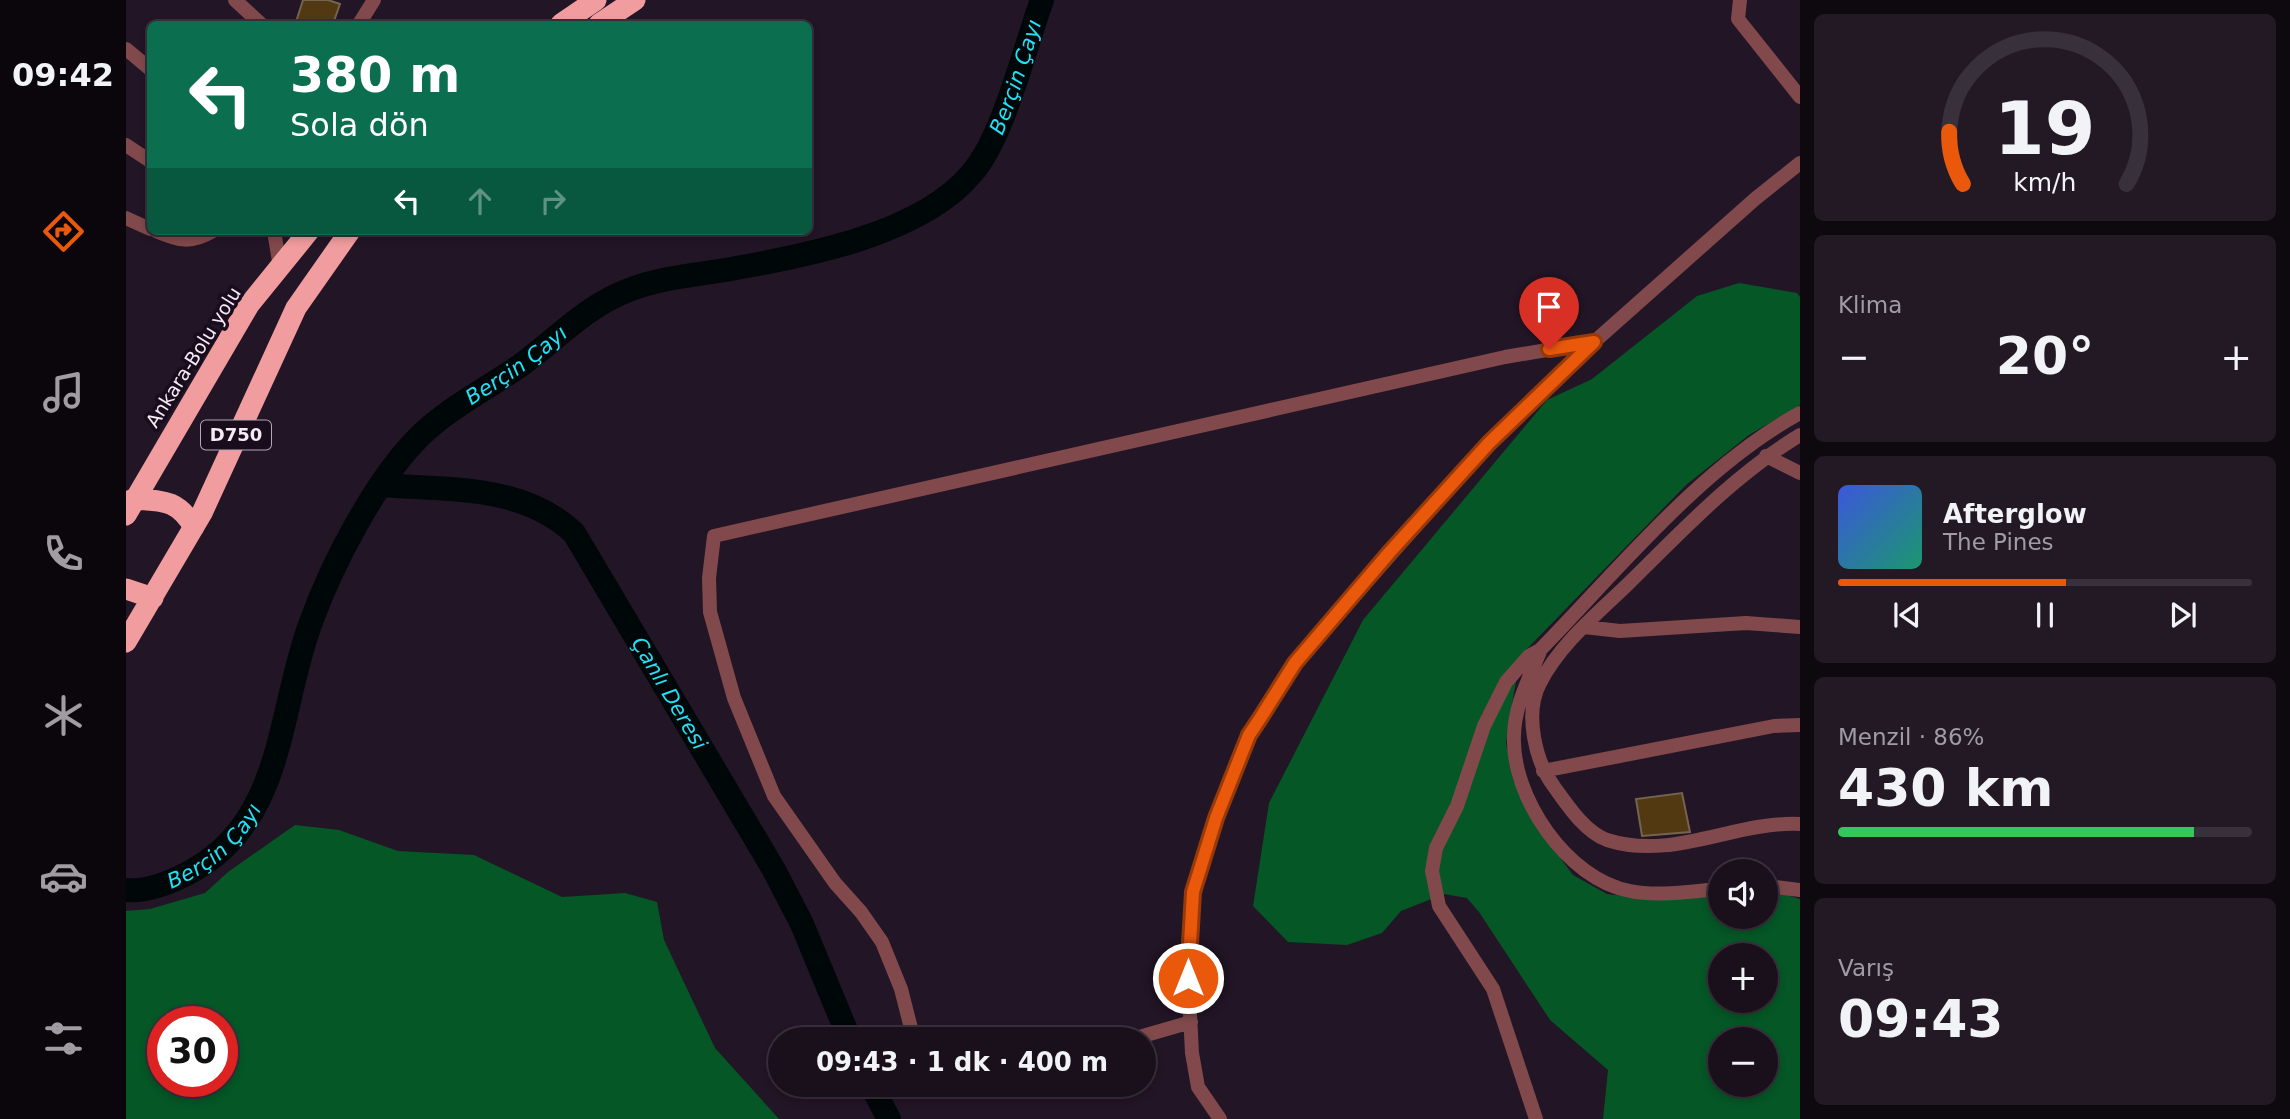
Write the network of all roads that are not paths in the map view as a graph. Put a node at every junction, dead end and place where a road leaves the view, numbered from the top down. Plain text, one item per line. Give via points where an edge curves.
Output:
1 (235, 0) edge
2 (374, 0) edge
3 (596, 0) edge
4 (635, 0) edge
5 (1740, 0) edge
6 (258, 21) edge
7 (361, 21) edge
8 (565, 21) edge
9 (604, 21) edge
10 (126, 50) edge
11 (147, 67) edge
12 (1800, 97) edge
13 (126, 145) edge
14 (147, 159) edge
15 (1800, 163) edge
16 (126, 218) edge
17 (147, 228) edge
18 (165, 235) edge
19 (206, 235) edge
20 (272, 235) edge
21 (306, 235) edge
22 (347, 235) edge
23 (280, 267) junction
24 (1594, 342) junction
25 (1800, 413) edge
26 (1800, 435) edge
27 (1766, 456) junction
28 (1800, 473) edge
29 (128, 505) edge
30 (194, 527) junction
31 (126, 589) edge
32 (153, 598) junction
33 (1584, 627) junction
34 (1800, 627) edge
35 (126, 642) edge
36 (1541, 649) junction
37 (1800, 725) edge
38 (1542, 772) junction
39 (1800, 824) edge
40 (1778, 887) edge
41 (1708, 890) edge
42 (1800, 890) edge
43 (1191, 1022) junction
44 (911, 1027) edge
45 (1156, 1032) edge
46 (1220, 1119) edge
47 (1536, 1119) edge

1 - 6 street
2 - 7 street
3 - 8 highway
4 - 9 highway
5 - 12 street via 1738,19
10 - 11 street
13 - 14 street
15 - 24 street
16 - 17 street
18 - 19 street via 179,241
20 - 23 street
21 - 23 highway, Ankara-Bolu yolu / D750
22 - 30 highway, D750 via 296,308
23 - 29 highway, Ankara-Bolu yolu / D750 via 249,304
24 - 43 street via 1489,443 1389,553 1295,663 1249,735 1193,892 1187,956
24 - 44 street via 1505,357 713,536 710,612 734,698 774,796 882,942
25 - 36 street via 1741,452 1675,511
26 - 27 street
27 - 28 street
27 - 33 street via 1702,509
29 - 30 highway via 169,501
30 - 32 highway, D750
31 - 32 highway
32 - 35 highway, D750
33 - 34 street via 1620,631 1746,623
33 - 38 street via 1538,685 1532,732
36 - 41 street via 1518,708 1514,746 1518,771 1553,840 1589,876 1616,888 1653,894
36 - 47 street via 1506,682 1484,726 1457,806 1436,848 1432,871 1439,906 1493,989
37 - 38 street via 1774,726
38 - 39 street via 1576,817 1604,839 1639,847 1685,844 1780,823
40 - 42 street
43 - 45 street
43 - 46 street via 1198,1087

